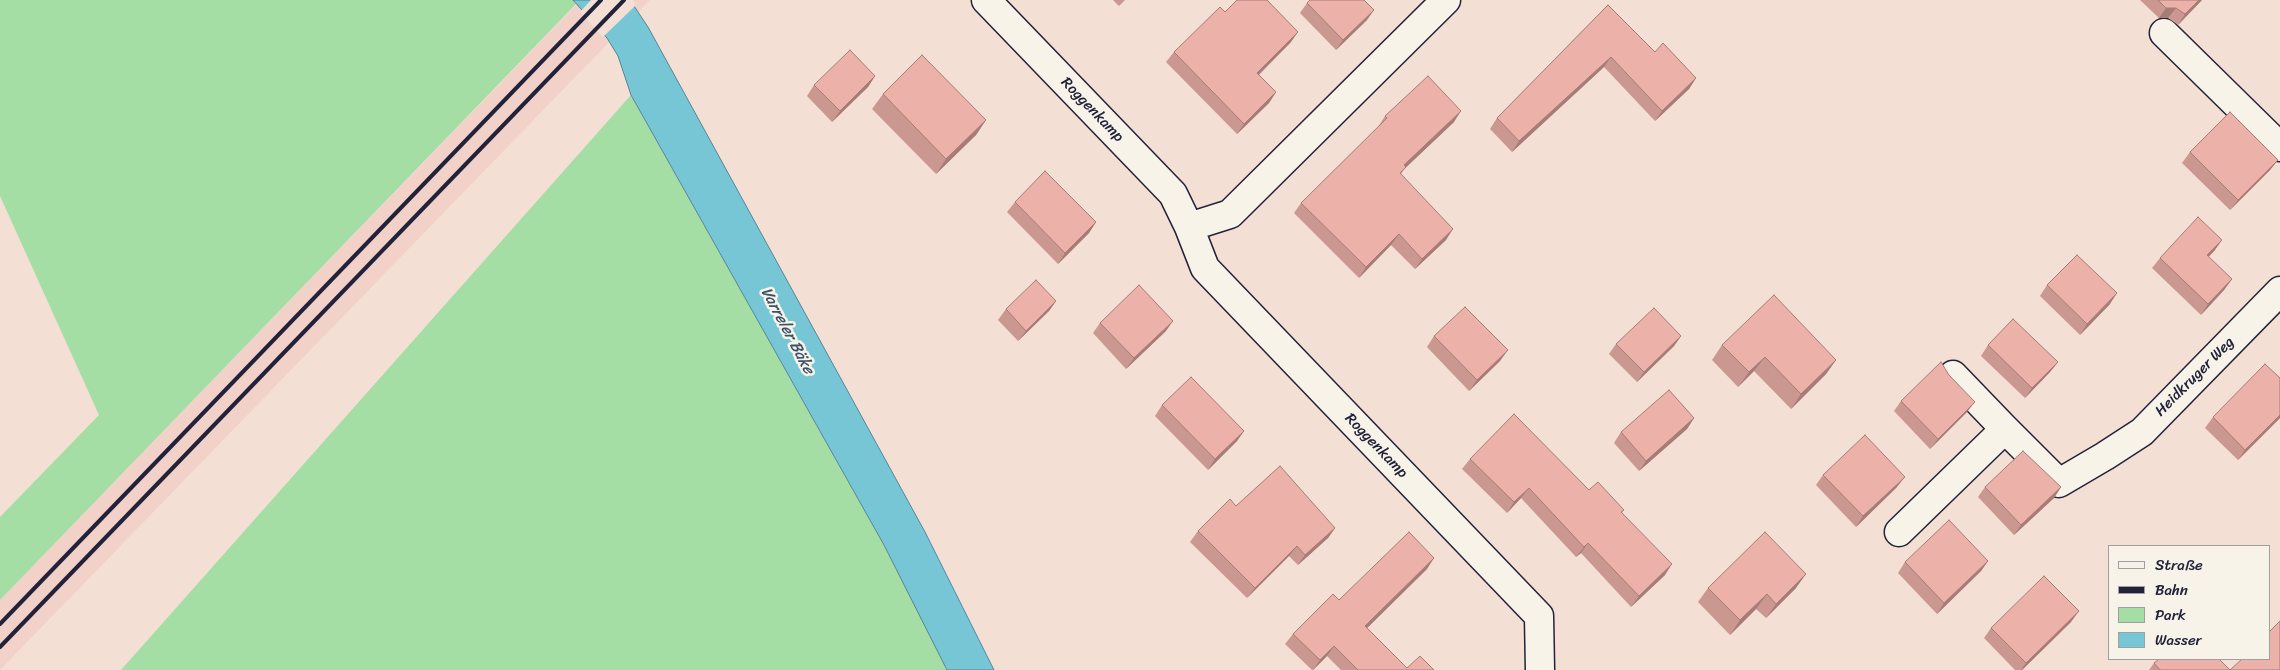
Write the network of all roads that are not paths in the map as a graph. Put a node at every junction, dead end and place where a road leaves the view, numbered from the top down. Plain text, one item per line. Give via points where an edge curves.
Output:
1 (986, 0) edge
2 (1446, 0) edge
3 (2164, 33) dead end
4 (2280, 147) edge
5 (1189, 227) junction
6 (2280, 291) edge
7 (1953, 375) dead end
8 (2005, 429) junction
9 (1899, 532) dead end
10 (1540, 670) edge

1 - 5 street, Roggenkamp via 1173,194
2 - 5 street via 1230,214
3 - 4 street
5 - 10 street, Roggenkamp via 1205,268 1539,616
6 - 8 street, Heidkruger Weg via 2142,432 2059,483
7 - 8 street
8 - 9 street

